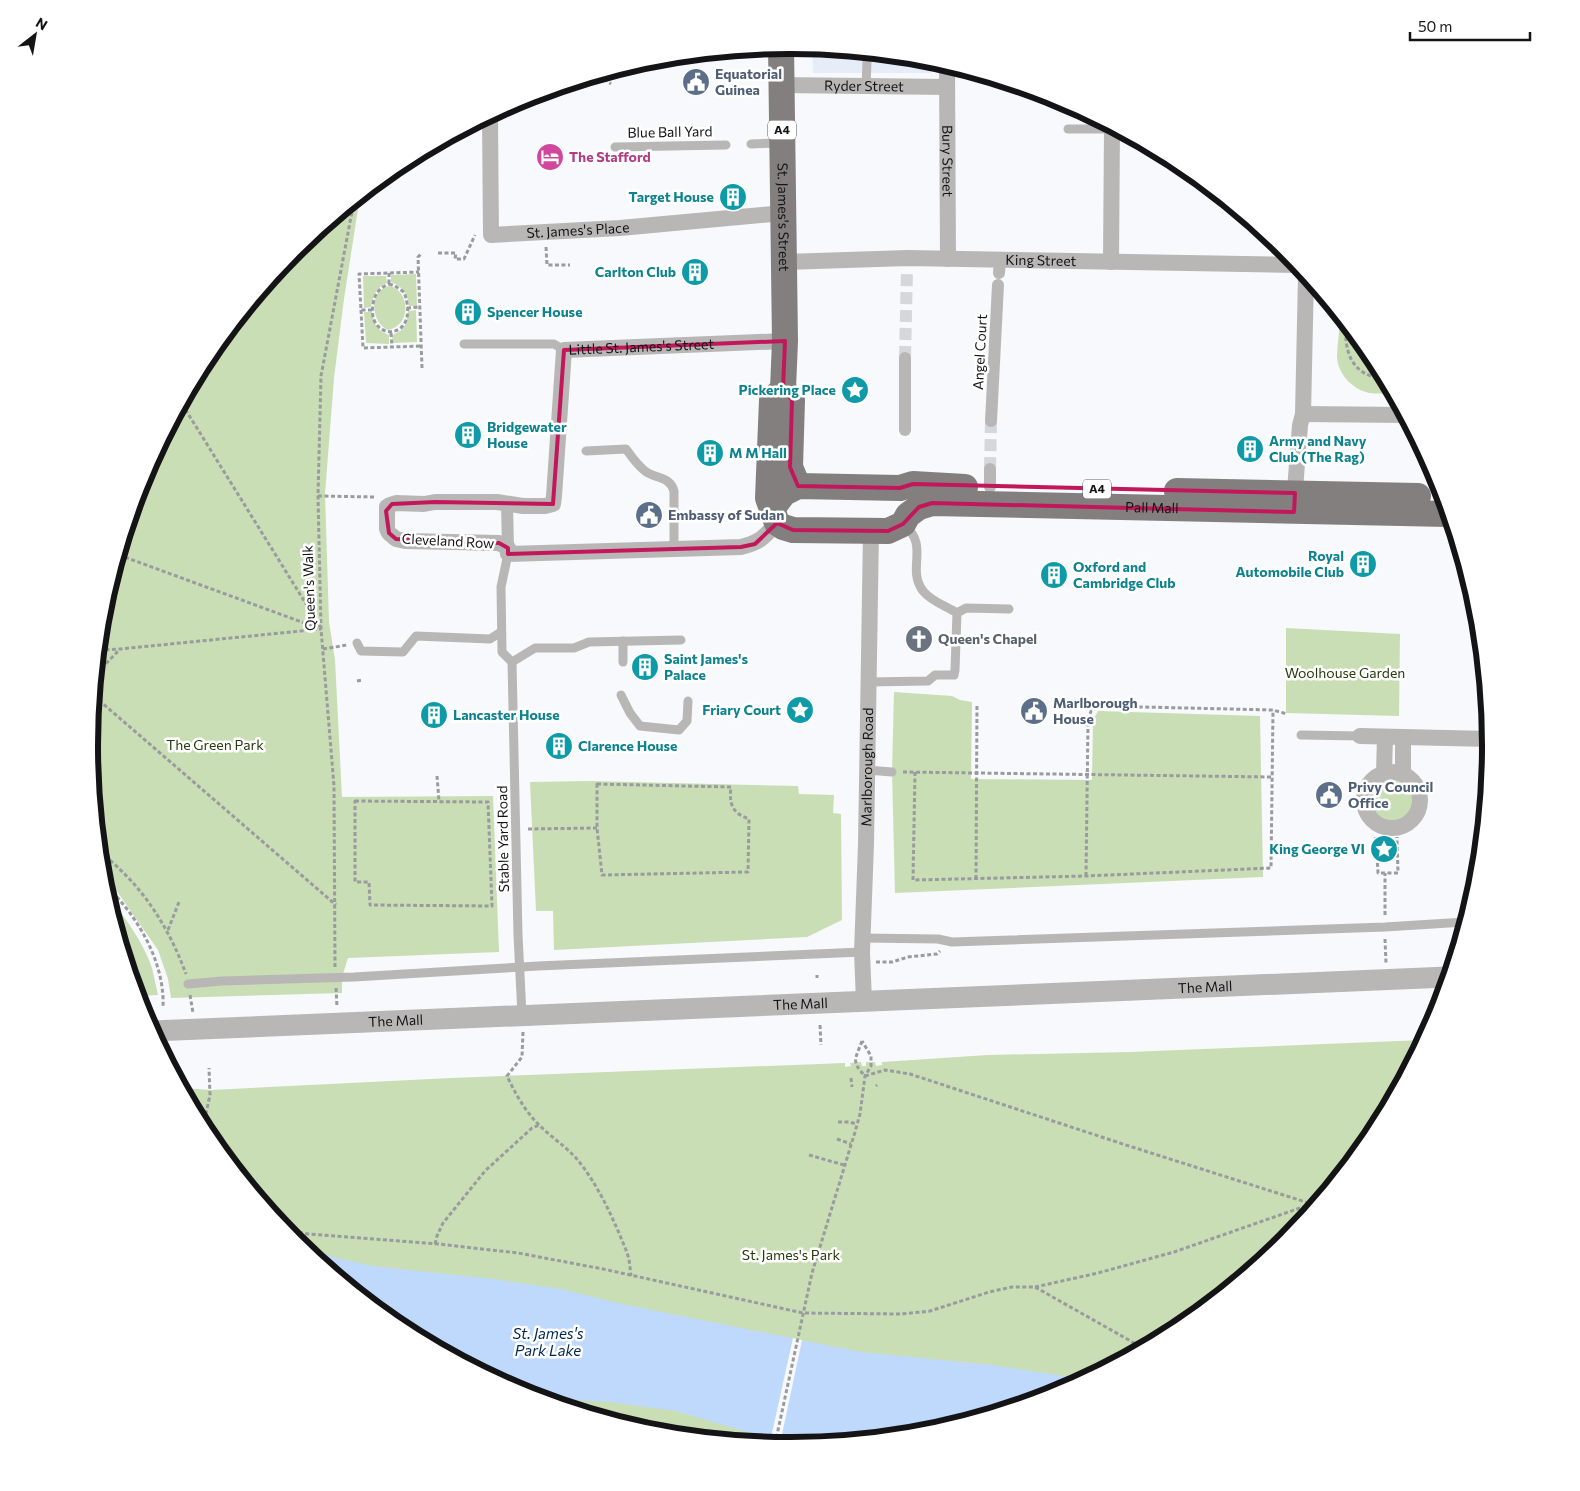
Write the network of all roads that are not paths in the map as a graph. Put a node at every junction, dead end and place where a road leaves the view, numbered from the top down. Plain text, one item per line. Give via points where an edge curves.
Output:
1 (775, 54) edge
2 (867, 61) dead end
3 (950, 73) edge
4 (780, 85) junction
5 (947, 86) junction
6 (866, 87) junction
7 (490, 122) edge
8 (1102, 128) edge
9 (1068, 129) dead end
10 (1112, 133) edge
11 (782, 143) junction
12 (751, 144) dead end
13 (726, 145) dead end
14 (615, 147) dead end
15 (784, 213) junction
16 (948, 259) junction
17 (785, 262) junction
18 (1111, 262) junction
19 (1287, 265) edge
20 (999, 273) junction
21 (1306, 285) edge
22 (785, 341) junction
23 (464, 344) dead end
24 (564, 350) junction
25 (905, 358) tunnel mouth
26 (783, 389) junction
27 (1303, 414) junction
28 (1397, 415) edge
29 (991, 421) tunnel mouth
30 (905, 430) dead end
31 (586, 451) dead end
32 (798, 486) junction
33 (900, 488) junction
34 (1435, 496) edge
35 (1294, 502) junction
36 (507, 504) junction
37 (553, 504) joint
38 (1441, 513) edge
39 (774, 516) junction
40 (906, 519) junction
41 (871, 531) junction
42 (674, 550) junction
43 (508, 551) junction
44 (1009, 608) dead end
45 (957, 613) junction
46 (501, 632) junction
47 (681, 640) dead end
48 (623, 641) junction
49 (357, 643) road end
50 (512, 662) junction
51 (623, 662) dead end
52 (868, 682) junction
53 (622, 696) dead end
54 (688, 701) dead end
55 (1301, 734) dead end
56 (1360, 736) joint
57 (1385, 737) junction
58 (1403, 737) junction
59 (1482, 739) edge
60 (867, 770) junction
61 (892, 772) road end
62 (1384, 772) junction
63 (1403, 774) junction
64 (1459, 922) edge
65 (863, 945) junction
66 (520, 967) junction
67 (1441, 977) edge
68 (188, 981) road end
69 (864, 1002) junction
70 (522, 1015) junction
71 (161, 1031) edge

1 - 4 main road, St. James's Street / A4
2 - 6 lane
3 - 5 street, Bury Street
4 - 6 street, Ryder Street
4 - 11 main road, St. James's Street / A4
5 - 6 street, Ryder Street
5 - 16 street, Bury Street
7 - 15 street, St. James's Place via 492,236
8 - 9 lane
10 - 18 street
11 - 12 lane
11 - 15 main road, St. James's Street / A4
13 - 14 lane, Blue Ball Yard
15 - 17 main road, St. James's Street / A4
16 - 17 street, King Street via 907,264
16 - 20 street, King Street
17 - 22 main road, St. James's Street / A4
18 - 19 street, King Street
18 - 20 street, King Street
20 - 29 street, Angel Court
21 - 27 street
22 - 24 street, Little St. James's Street
22 - 26 main road, St. James's Street / A4
23 - 24 lane via 554,344
24 - 37 street, Little St. James's Street
25 - 30 street
26 - 32 main road, St. James's Street / A4 via 792,400 790,467
26 - 39 main road, St. James's Street / A4 via 772,400 768,498
27 - 28 street
27 - 35 street
31 - 42 lane via 626,449 646,472 670,483 674,491
32 - 33 main road, Pall Mall / A4
32 - 39 main road via 784,492
33 - 35 main road, Pall Mall / A4 via 913,484 955,487 990,478
33 - 40 main road via 909,504
34 - 35 main road, Pall Mall / A4
35 - 38 main road, Pall Mall / A4
35 - 40 main road, Pall Mall / A4 via 932,503 918,507
36 - 37 street, Cleveland Row
36 - 43 street
36 - 43 street, Cleveland Row via 396,503 390,504 386,511 389,534 396,539 498,543
39 - 41 main road, Pall Mall / A4 via 783,527 793,530
39 - 42 street, Cleveland Row via 765,536 755,544
40 - 41 main road, Pall Mall / A4 via 888,531
40 - 45 lane via 917,542 916,574 924,592
41 - 52 street, Marlborough Road
42 - 43 street, Cleveland Row
43 - 46 lane, Stable Yard Road via 501,587
44 - 45 lane via 966,608
45 - 52 lane via 954,675 936,675 928,681
46 - 49 lane via 490,640 416,636 403,652 361,651
46 - 50 lane, Stable Yard Road via 502,652
47 - 48 lane
48 - 50 lane via 589,642 574,648 535,648
48 - 51 lane
50 - 66 lane, Stable Yard Road
52 - 60 street, Marlborough Road
53 - 54 lane via 640,726 679,730 687,721
55 - 56 lane
56 - 57 street
57 - 58 street
57 - 62 street
58 - 59 street
58 - 63 street
60 - 61 lane
60 - 65 street, Marlborough Road
62 - 63 street
62 - 63 street via 1369,783 1364,800 1370,818 1386,834 1404,826 1418,813 1420,794 1417,786
64 - 65 lane via 952,942 938,939
65 - 66 lane
65 - 69 street, Marlborough Road
66 - 68 lane
66 - 70 lane, Stable Yard Road
67 - 69 street, The Mall
69 - 70 street, The Mall
70 - 71 street, The Mall

